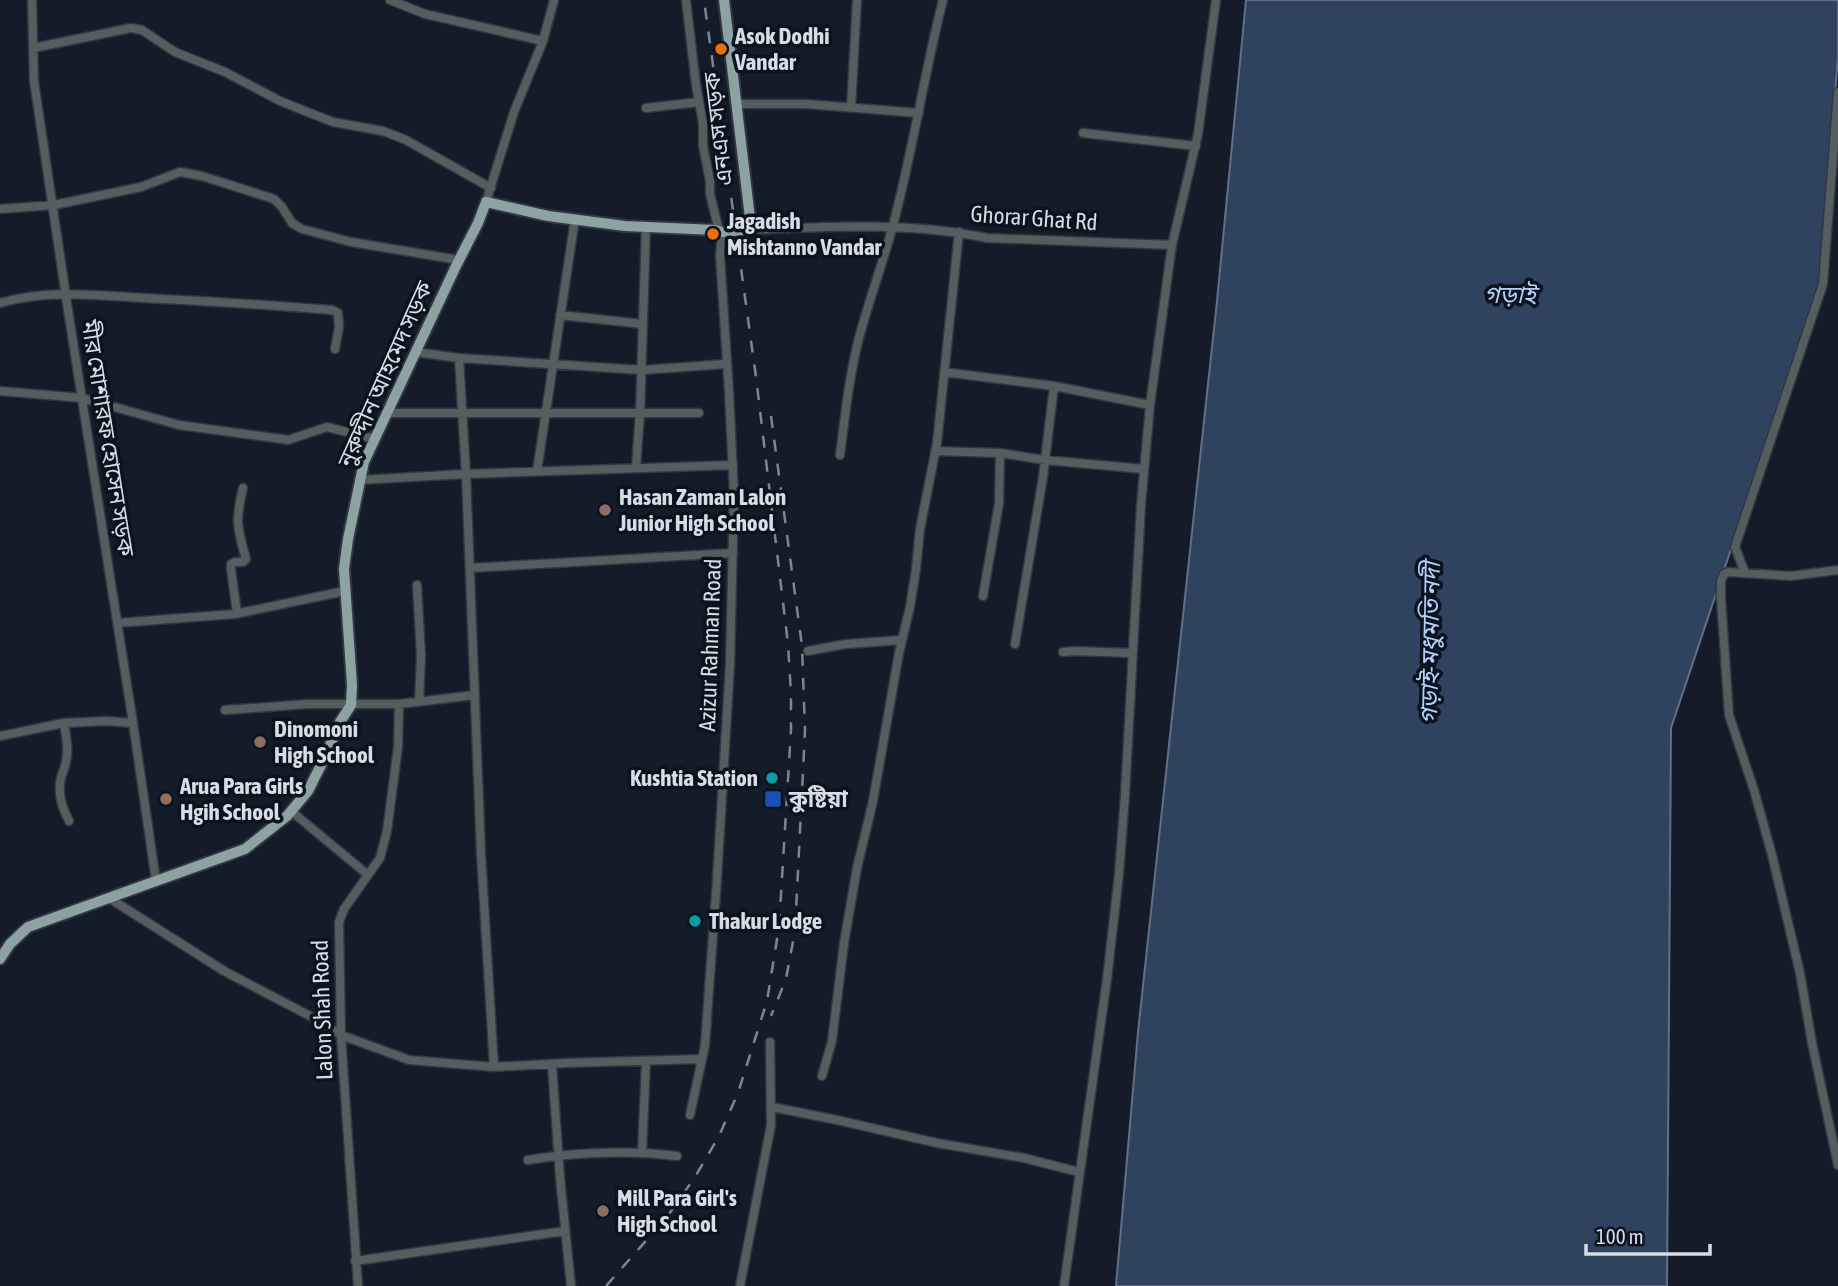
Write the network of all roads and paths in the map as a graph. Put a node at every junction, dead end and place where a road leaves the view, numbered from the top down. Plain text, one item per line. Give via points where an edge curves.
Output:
1 (32, 0) edge
2 (390, 0) edge
3 (554, 0) edge
4 (686, 0) edge
5 (724, 0) edge
6 (857, 0) edge
7 (943, 0) edge
8 (1216, 0) edge
9 (543, 41) junction
10 (33, 48) junction
11 (1838, 92) edge
12 (699, 102) junction
13 (737, 104) junction
14 (646, 108) dead end
15 (851, 108) junction
16 (919, 113) junction
17 (1083, 133) dead end
18 (1196, 146) junction
19 (491, 188) junction
20 (486, 202) junction
21 (54, 205) junction
22 (0, 209) edge
23 (1838, 209) edge
24 (1829, 212) junction
25 (575, 219) junction
26 (893, 226) junction
27 (646, 227) junction
28 (745, 230) junction
29 (720, 231) junction
30 (960, 232) junction
31 (1172, 245) junction
32 (459, 260) junction
33 (65, 293) junction
34 (0, 303) edge
35 (560, 316) junction
36 (643, 324) junction
37 (335, 349) dead end
38 (415, 352) junction
39 (459, 358) junction
40 (552, 363) junction
41 (726, 364) junction
42 (642, 370) junction
43 (944, 372) junction
44 (1054, 386) junction
45 (0, 391) edge
46 (82, 398) junction
47 (1150, 405) junction
48 (699, 412) dead end
49 (387, 413) junction
50 (462, 413) junction
51 (545, 413) junction
52 (640, 413) junction
53 (375, 439) junction
54 (935, 452) junction
55 (1000, 453) junction
56 (840, 455) dead end
57 (1045, 460) junction
58 (733, 465) junction
59 (636, 468) junction
60 (1144, 469) junction
61 (537, 471) junction
62 (466, 474) junction
63 (359, 480) junction
64 (243, 488) dead end
65 (733, 553) junction
66 (470, 568) junction
67 (1838, 570) edge
68 (1745, 573) junction
69 (416, 585) dead end
70 (345, 591) junction
71 (983, 596) dead end
72 (237, 613) junction
73 (117, 623) junction
74 (902, 640) junction
75 (1015, 645) dead end
76 (808, 651) dead end
77 (1063, 652) dead end
78 (1132, 653) junction
79 (475, 695) junction
80 (419, 702) junction
81 (400, 704) junction
82 (351, 705) junction
83 (225, 710) dead end
84 (64, 723) junction
85 (133, 723) junction
86 (0, 736) edge
87 (290, 811) junction
88 (69, 821) dead end
89 (368, 875) junction
90 (156, 881) junction
91 (109, 898) junction
92 (0, 959) edge
93 (341, 1035) junction
94 (771, 1042) dead end
95 (701, 1059) junction
96 (646, 1061) junction
97 (552, 1065) junction
98 (494, 1067) junction
99 (822, 1076) dead end
100 (772, 1107) junction
101 (690, 1115) dead end
102 (642, 1152) junction
103 (559, 1155) junction
104 (677, 1156) dead end
105 (528, 1160) dead end
106 (1838, 1165) edge
107 (1079, 1172) junction
108 (565, 1231) junction
109 (355, 1261) junction
110 (358, 1286) edge
111 (571, 1286) edge
112 (740, 1286) edge
113 (1064, 1286) edge

1 - 10 street, মীর মোশারফ হোসেন সড়ক
2 - 9 street via 425,14
3 - 9 street, নুরুদ্দীন আহমেদ সড়ক
4 - 12 street, Azizur Rahman Road
5 - 13 main road, এনএস সড়ক
6 - 15 street
7 - 16 street
8 - 18 street
9 - 19 street, নুরুদ্দীন আহমেদ সড়ক via 514,112
10 - 19 street via 131,28 142,30 175,52 280,101 333,122 407,140
10 - 21 street, মীর মোশারফ হোসেন সড়ক
11 - 24 street
12 - 14 street
12 - 29 street, Azizur Rahman Road via 710,194
13 - 15 street
13 - 28 main road, এনএস সড়ক via 750,218
15 - 16 street
16 - 26 street
17 - 18 street
18 - 31 street
19 - 20 street, নুরুদ্দীন আহমেদ সড়ক
20 - 25 main road
20 - 32 main road, নুরুদ্দীন আহমেদ সড়ক
21 - 22 street
21 - 32 street via 141,187 180,172 274,199 302,229
21 - 33 street, মীর মোশারফ হোসেন সড়ক
23 - 24 street
24 - 68 street via 1823,284 1735,547
25 - 27 main road
25 - 35 street
26 - 28 street, Ghorar Ghat Rd
26 - 30 street, Ghorar Ghat Rd
26 - 56 street via 859,336
27 - 29 main road
27 - 36 street
28 - 29 main road
29 - 41 street, Azizur Rahman Road
30 - 31 street, Ghorar Ghat Rd
30 - 43 street
31 - 47 street
32 - 38 main road, নুরুদ্দীন আহমেদ সড়ক
33 - 34 street
33 - 37 street via 332,310 339,318
33 - 46 street, মীর মোশারফ হোসেন সড়ক
35 - 36 street
35 - 40 street
36 - 42 street
38 - 39 street
38 - 49 main road, নুরুদ্দীন আহমেদ সড়ক
39 - 40 street
39 - 50 street
40 - 42 street
40 - 51 street
41 - 42 street
41 - 58 street, Azizur Rahman Road
42 - 52 street
43 - 44 street
43 - 54 street
44 - 47 street
44 - 57 street
45 - 46 street
46 - 53 street via 179,425 269,438 288,440 327,427
46 - 73 street, মীর মোশারফ হোসেন সড়ক
47 - 60 street
48 - 52 street
49 - 50 street
49 - 53 main road, নুরুদ্দীন আহমেদ সড়ক
50 - 51 street
50 - 62 street
51 - 52 street
51 - 61 street
52 - 59 street
53 - 63 main road, নুরুদ্দীন আহমেদ সড়ক
54 - 55 street
54 - 74 street
55 - 57 street
55 - 71 street via 999,503
57 - 60 street
57 - 75 street
58 - 59 street
58 - 65 street, Azizur Rahman Road
59 - 61 street
60 - 78 street
61 - 62 street
62 - 63 street
62 - 66 street
63 - 70 main road, নুরুদ্দীন আহমেদ সড়ক via 346,549
64 - 72 street via 237,514 246,559 231,565
65 - 66 street
65 - 95 street, Azizur Rahman Road via 718,866
66 - 79 street
67 - 68 street via 1791,576
68 - 106 street via 1728,572 1721,581 1729,715 1772,855
69 - 80 street via 422,656
70 - 72 street
70 - 82 main road, নুরুদ্দীন আহমেদ সড়ক
72 - 73 street
73 - 85 street, মীর মোশারফ হোসেন সড়ক
74 - 76 street
74 - 99 street via 857,868 832,1041
77 - 78 street
78 - 107 street via 1119,874
79 - 80 street
79 - 98 street
80 - 81 street
81 - 82 street
81 - 89 street, Lalon Shah Road via 387,831 380,858
82 - 83 street
82 - 87 main road, নুরুদ্দীন আহমেদ সড়ক via 307,791
84 - 85 street
84 - 86 street
84 - 88 street via 67,748 60,794
85 - 90 street, মীর মোশারফ হোসেন সড়ক
87 - 89 street
87 - 90 main road, নুরুদ্দীন আহমেদ সড়ক via 245,849
89 - 93 street, Lalon Shah Road via 339,922
90 - 91 main road, নুরুদ্দীন আহমেদ সড়ক
91 - 92 main road, নুরুদ্দীন আহমেদ সড়ক via 28,927
91 - 93 street via 224,971
93 - 98 street via 409,1060
93 - 109 street, Lalon Shah Road
94 - 100 street
95 - 96 street
95 - 101 street, Azizur Rahman Road
96 - 97 street
96 - 102 street
97 - 98 street
97 - 103 street
100 - 107 street
100 - 112 street
102 - 103 street
102 - 104 street
103 - 105 street
103 - 108 street
107 - 113 street
108 - 109 street
108 - 111 street
109 - 110 street, Lalon Shah Road

